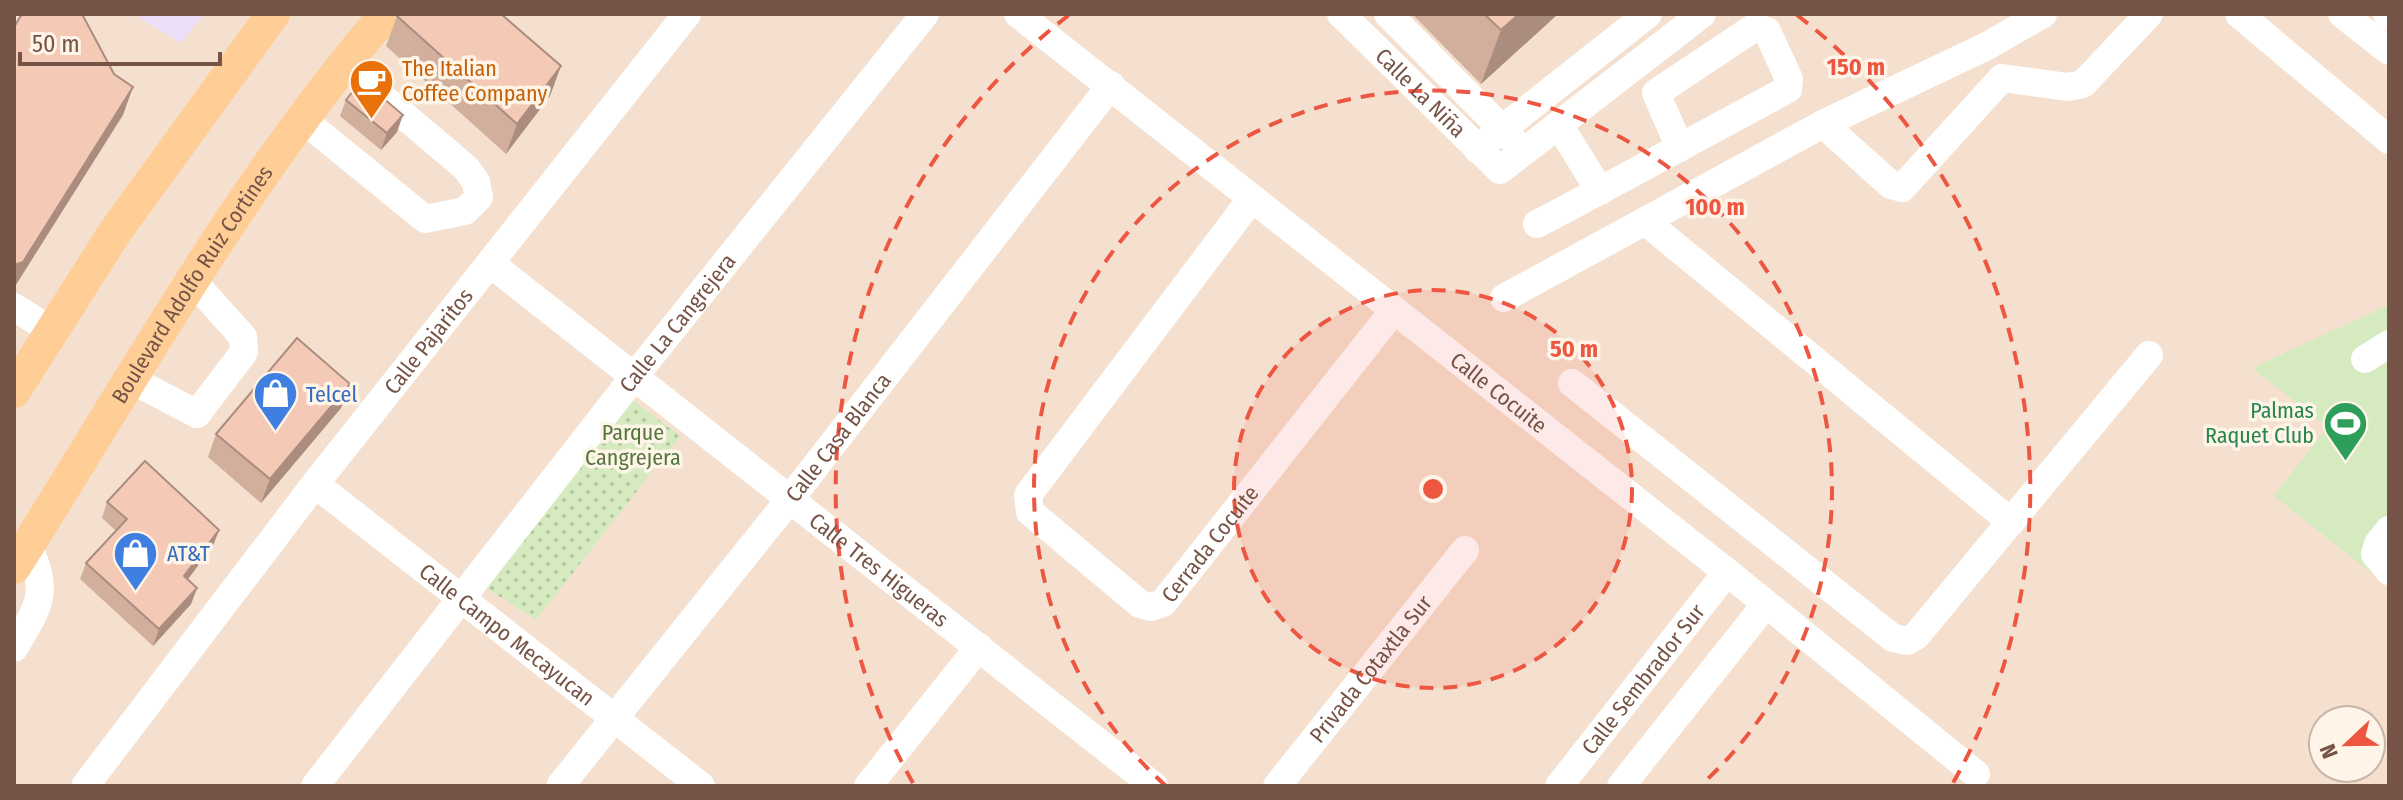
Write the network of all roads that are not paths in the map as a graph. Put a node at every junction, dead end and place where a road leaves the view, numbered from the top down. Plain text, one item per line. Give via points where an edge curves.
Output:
1 (273, 14) edge
2 (386, 14) edge
3 (687, 14) edge
4 (925, 14) edge
5 (1018, 14) edge
6 (1341, 14) edge
7 (1388, 14) edge
8 (1648, 14) edge
9 (1702, 14) edge
10 (2043, 14) edge
11 (2149, 14) edge
12 (2239, 14) edge
13 (2342, 14) edge
14 (2385, 28) edge
15 (1987, 46) junction
16 (343, 64) junction
17 (2002, 78) junction
18 (1111, 85) junction
19 (301, 118) junction
20 (1823, 124) junction
21 (1559, 125) junction
22 (1501, 130) junction
23 (2389, 140) edge
24 (1680, 148) junction
25 (1477, 149) junction
26 (1526, 151) junction
27 (1600, 191) junction
28 (1252, 198) junction
29 (1645, 221) junction
30 (1537, 224) dead end
31 (491, 264) junction
32 (191, 279) junction
33 (1504, 298) dead end
34 (14, 307) edge
35 (1394, 310) junction
36 (52, 331) junction
37 (2149, 355) dead end
38 (633, 378) junction
39 (130, 379) junction
40 (1572, 383) dead end
41 (14, 391) edge
42 (315, 484) junction
43 (790, 499) junction
44 (2011, 522) junction
45 (2389, 530) edge
46 (1465, 550) dead end
47 (21, 556) edge
48 (2389, 571) edge
49 (1727, 572) junction
50 (460, 598) junction
51 (1766, 604) junction
52 (979, 647) junction
53 (14, 648) edge
54 (615, 718) junction
55 (1976, 774) dead end
56 (85, 786) edge
57 (315, 786) edge
58 (560, 786) edge
59 (701, 786) edge
60 (868, 786) edge
61 (1154, 786) edge
62 (1277, 786) edge
63 (1559, 786) edge
64 (1621, 786) edge

1 - 36 main road via 115,232
2 - 16 main road, Boulevard Adolfo Ruiz Cortines
3 - 31 street, Calle Pajaritos
4 - 38 street, Calle La Cangrejera
5 - 18 street, Calle Cocuite
6 - 25 street, Calle La Niña
7 - 22 street, Calle La Niña
8 - 22 street
9 - 21 street
10 - 15 street
11 - 17 street via 2083,84 2068,87
12 - 23 street
13 - 14 street
15 - 17 street
15 - 20 street
16 - 19 main road, Boulevard Adolfo Ruiz Cortines
16 - 19 street via 466,168 479,197 465,211 425,219
17 - 20 street via 1902,188 1891,185
18 - 28 street, Calle Cocuite
18 - 43 street, Calle Casa Blanca
19 - 32 main road, Boulevard Adolfo Ruiz Cortines
20 - 29 street
21 - 26 street
21 - 27 street
22 - 25 street
22 - 26 street, Calle La Niña
24 - 24 street via 1788,89 1789,79 1762,27 1656,93
24 - 27 street
25 - 26 street, Calle La Niña via 1500,170
27 - 30 street
28 - 35 street, Calle Cocuite
28 - 35 street, Cerrada Cocuite via 1028,495 1030,512 1140,604 1163,603
29 - 33 street
29 - 44 street
31 - 38 street, Calle Tres Higueras
31 - 42 street, Calle Pajaritos
32 - 39 main road, Boulevard Adolfo Ruiz Cortines
32 - 39 street via 243,337 244,352 197,414
34 - 36 street
35 - 49 street, Calle Cocuite
36 - 41 main road
37 - 44 street
38 - 43 street, Calle Tres Higueras
38 - 50 street, Calle La Cangrejera
39 - 47 main road, Boulevard Adolfo Ruiz Cortines
40 - 44 street via 1900,641 1916,636
42 - 50 street, Calle Campo Mecayucan
42 - 56 street, Calle Pajaritos
43 - 52 street, Calle Tres Higueras
43 - 54 street, Calle Casa Blanca
45 - 48 street via 2375,554
46 - 62 street, Privada Cotaxtla Sur
47 - 53 street via 39,570 42,590
49 - 51 street, Calle Cocuite
49 - 63 street, Calle Sembrador Sur
50 - 54 street, Calle Campo Mecayucan
50 - 57 street, Calle La Cangrejera
51 - 55 street, Calle Cocuite
51 - 64 street
52 - 60 street
52 - 61 street, Calle Tres Higueras
54 - 58 street, Calle Casa Blanca
54 - 59 street, Calle Campo Mecayucan

